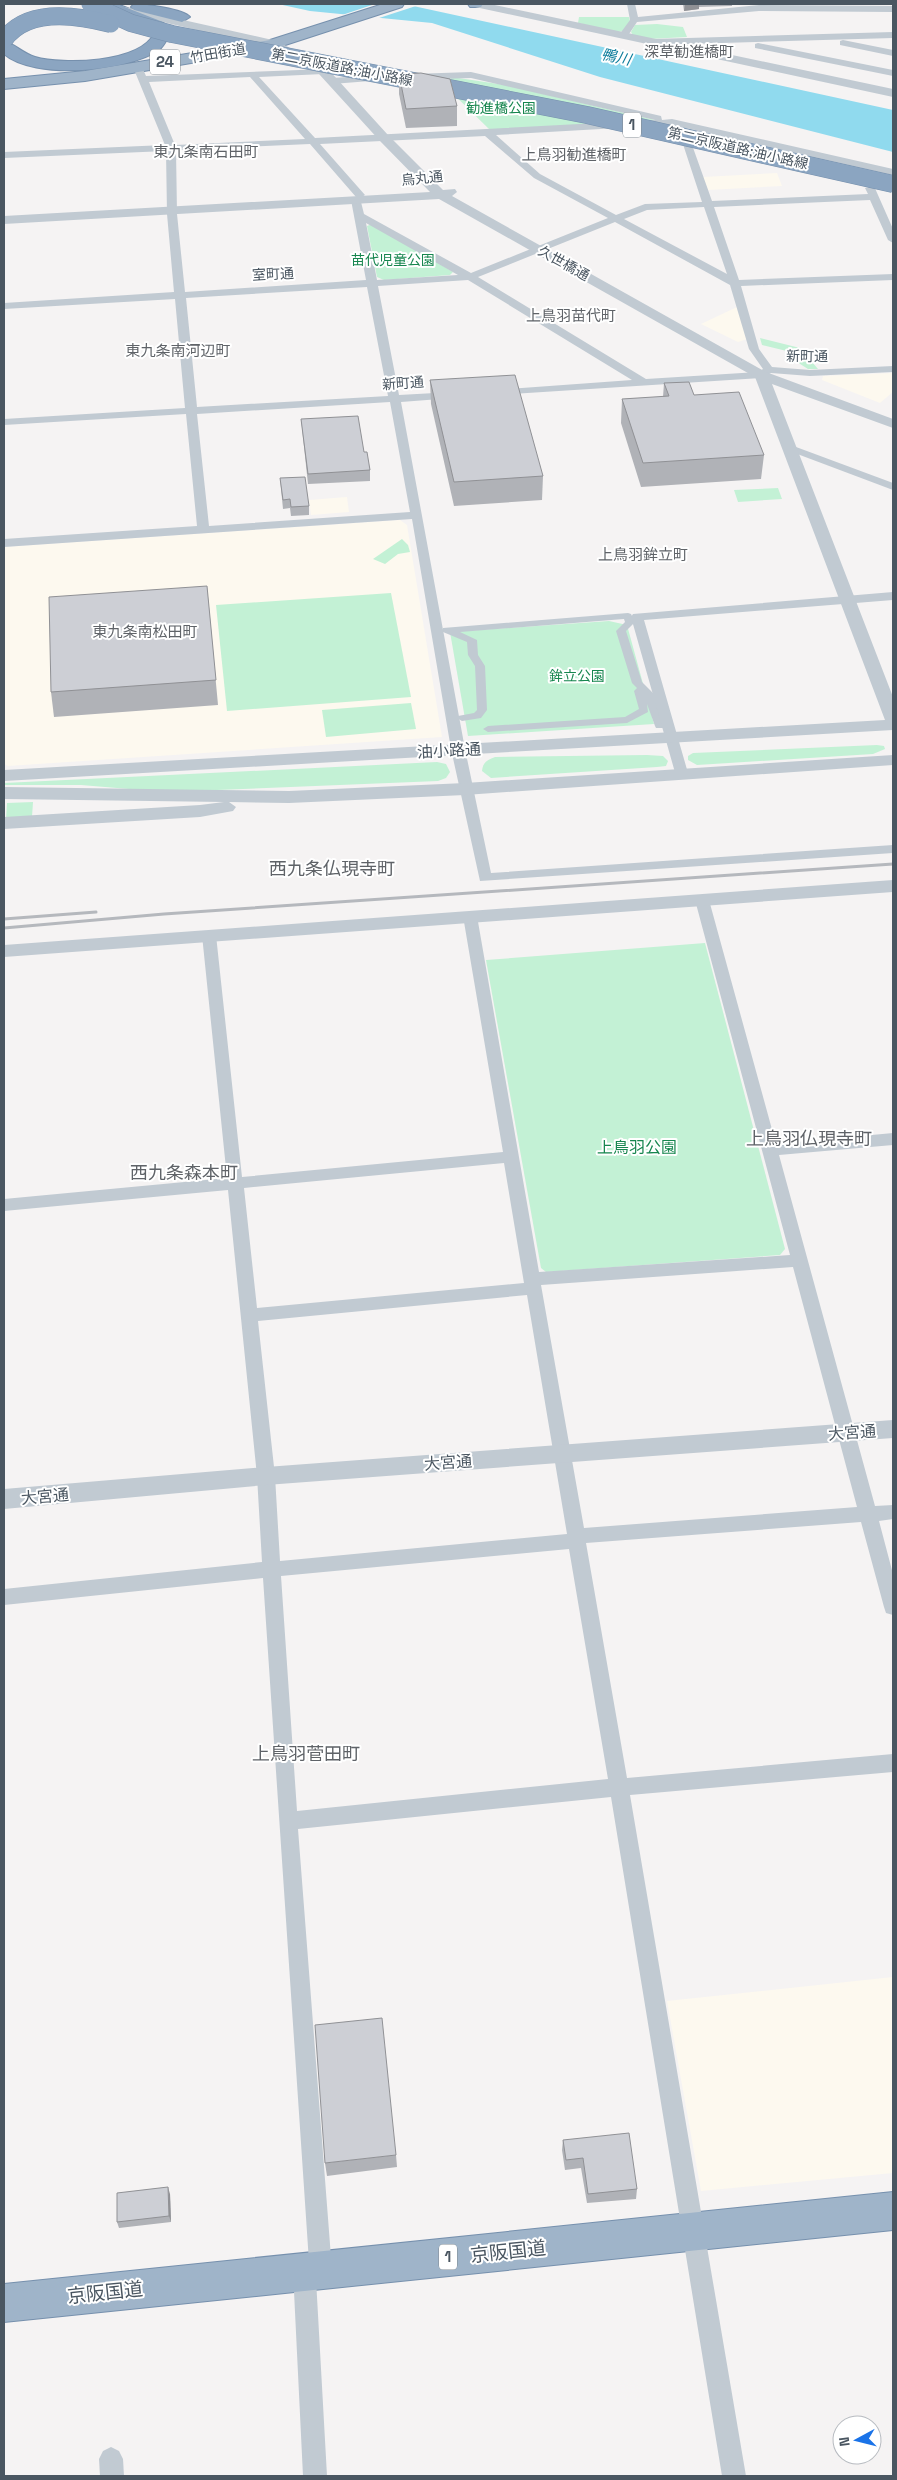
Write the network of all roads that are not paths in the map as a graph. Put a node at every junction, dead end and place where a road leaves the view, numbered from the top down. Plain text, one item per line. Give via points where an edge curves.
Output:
1 (90, 4) edge
2 (100, 4) edge
3 (152, 4) edge
4 (397, 4) edge
5 (475, 4) edge
6 (631, 4) edge
7 (121, 6) edge
8 (758, 6) edge
9 (893, 9) edge
10 (634, 20) junction
11 (624, 35) junction
12 (893, 35) edge
13 (816, 37) junction
14 (294, 38) junction
15 (732, 40) junction
16 (654, 42) junction
17 (274, 44) junction
18 (5, 46) edge
19 (319, 47) dead end
20 (893, 53) edge
21 (382, 59) dead end
22 (323, 71) junction
23 (140, 73) junction
24 (893, 73) edge
25 (252, 74) junction
26 (346, 80) junction
27 (332, 81) junction
28 (4, 84) edge
29 (432, 84) junction
30 (893, 93) edge
31 (632, 121) junction
32 (676, 124) junction
33 (488, 133) junction
34 (384, 138) junction
35 (400, 138) junction
36 (311, 141) junction
37 (171, 147) junction
38 (4, 155) edge
39 (859, 164) junction
40 (832, 169) junction
41 (893, 172) edge
42 (893, 184) edge
43 (444, 192) junction
44 (358, 197) junction
45 (874, 197) junction
46 (706, 204) junction
47 (172, 208) junction
48 (4, 214) edge
49 (358, 215) junction
50 (615, 218) junction
51 (4, 220) edge
52 (893, 240) edge
53 (544, 248) junction
54 (893, 277) edge
55 (470, 278) junction
56 (735, 283) junction
57 (373, 284) junction
58 (180, 295) junction
59 (4, 306) edge
60 (893, 369) edge
61 (765, 372) junction
62 (643, 382) junction
63 (485, 393) edge
64 (466, 394) edge
65 (394, 399) junction
66 (191, 411) junction
67 (893, 415) edge
68 (4, 422) edge
69 (893, 424) edge
70 (788, 447) junction
71 (893, 487) edge
72 (417, 515) junction
73 (203, 528) junction
74 (4, 543) edge
75 (893, 596) edge
76 (848, 599) junction
77 (637, 683) junction
78 (477, 716) junction
79 (462, 718) dead end
80 (893, 719) edge
81 (893, 725) edge
82 (893, 736) edge
83 (668, 737) junction
84 (458, 749) junction
85 (893, 760) edge
86 (681, 773) junction
87 (4, 776) edge
88 (465, 789) junction
89 (4, 793) edge
90 (289, 797) junction
91 (4, 823) edge
92 (893, 850) edge
93 (893, 886) edge
94 (702, 900) junction
95 (470, 916) junction
96 (209, 934) junction
97 (4, 951) edge
98 (893, 1139) edge
99 (771, 1150) junction
100 (512, 1157) junction
101 (235, 1183) junction
102 (4, 1205) edge
103 (801, 1260) junction
104 (533, 1284) junction
105 (249, 1315) junction
106 (893, 1429) edge
107 (845, 1433) junction
108 (561, 1454) junction
109 (266, 1476) junction
110 (4, 1499) edge
111 (893, 1512) edge
112 (868, 1513) junction
113 (576, 1539) junction
114 (272, 1569) junction
115 (4, 1598) edge
116 (893, 1607) edge
117 (893, 1762) edge
118 (620, 1787) junction
119 (288, 1821) junction
120 (893, 2211) edge
121 (695, 2232) junction
122 (313, 2270) junction
123 (4, 2303) edge
124 (315, 2476) edge
125 (734, 2476) edge

1 - 7 street, 久世橋通
1 - 29 highway, 第二京阪道路;油小路線 / 1, bridge via 131,23 172,34
2 - 31 highway, 第二京阪道路;油小路線 / 1, bridge via 139,21 198,36
3 - 14 street
4 - 14 highway, 竹田街道 / 24
5 - 11 street
6 - 10 street
7 - 17 street, 久世橋通
7 - 18 highway via 158,25 162,34 159,43 133,57 82,64 19,59
7 - 19 highway
8 - 9 street
8 - 10 street
10 - 11 street
11 - 16 street
12 - 13 street
13 - 15 street
13 - 20 street
14 - 17 highway, 竹田街道 / 24
14 - 26 street, 久世橋通
15 - 16 street
15 - 24 street
16 - 30 street
17 - 22 street, 久世橋通
17 - 23 highway, 竹田街道 / 24
18 - 29 highway, bridge via 10,31 27,22 53,17 80,17 226,52
21 - 31 highway via 518,90
22 - 25 street
22 - 27 street, 久世橋通
23 - 25 street
23 - 28 highway, 竹田街道 / 24
23 - 37 street
25 - 36 street
26 - 27 street
26 - 32 street via 471,75
26 - 35 street, 久世橋通
27 - 34 street, 久世橋通
29 - 40 highway, 第二京阪道路;油小路線 / 1, bridge
31 - 40 highway, 第二京阪道路;油小路線 / 1, bridge
32 - 33 street
32 - 39 street
32 - 46 street
33 - 35 street
33 - 50 street via 537,176
34 - 35 street
34 - 36 street
34 - 43 street, 久世橋通
35 - 43 street, 久世橋通
36 - 37 street
36 - 44 street
37 - 38 street
37 - 47 street
39 - 41 street
39 - 45 street
40 - 42 highway, 第二京阪道路;油小路線 / 1, bridge
43 - 44 street, 烏丸通
43 - 53 street, 久世橋通
44 - 47 street, 烏丸通
44 - 49 street
45 - 46 street
45 - 52 street
46 - 50 street via 645,207
46 - 56 street
47 - 48 street, 烏丸通
47 - 51 street, 烏丸通
47 - 58 street
49 - 55 street
49 - 57 street
50 - 53 street
50 - 56 street
53 - 55 street, 室町通
53 - 61 street, 久世橋通
54 - 56 street
55 - 57 street, 室町通
55 - 62 street
56 - 61 street via 754,349
57 - 58 street, 室町通
57 - 65 street
58 - 59 street, 室町通
58 - 66 street
60 - 61 street, 新町通
61 - 62 street, 新町通
61 - 67 street, 久世橋通
61 - 69 street, 久世橋通
61 - 70 street
62 - 63 street, 新町通
64 - 65 street, 新町通
65 - 66 street, 新町通
65 - 72 street
66 - 68 street, 新町通
66 - 73 street
70 - 71 street
70 - 76 street
72 - 73 street
72 - 84 street
73 - 74 street
75 - 76 street
76 - 80 street
76 - 83 street via 637,617
77 - 78 street via 644,710 628,720 487,733
77 - 78 street via 621,631 630,622 628,616 446,630 472,640 473,655 480,666 482,710
77 - 83 street via 649,694
78 - 79 street
81 - 83 street, 油小路通
82 - 83 street
83 - 84 street, 油小路通
83 - 86 street
84 - 87 street, 油小路通
84 - 88 street
85 - 86 street
86 - 88 street
88 - 90 street
88 - 92 street via 485,878
89 - 90 street
90 - 91 street via 200,811
93 - 94 street
94 - 95 street
94 - 99 street
95 - 96 street
95 - 100 street
96 - 97 street
96 - 101 street
98 - 99 street
99 - 103 street
100 - 101 street
100 - 104 street
101 - 102 street
101 - 105 street
103 - 104 street
103 - 107 street
104 - 105 street
104 - 108 street
105 - 109 street
106 - 107 street, 大宮通
107 - 108 street, 大宮通
107 - 112 street
108 - 109 street, 大宮通
108 - 113 street
109 - 110 street, 大宮通
109 - 114 street
111 - 112 street
112 - 113 street
112 - 116 street
113 - 114 street
113 - 118 street
114 - 115 street
114 - 119 street
117 - 118 street
118 - 119 street
118 - 121 street
119 - 122 street
120 - 121 highway, 京阪国道 / 1
121 - 122 highway, 京阪国道 / 1
121 - 125 street
122 - 123 highway, 京阪国道 / 1
122 - 124 street

